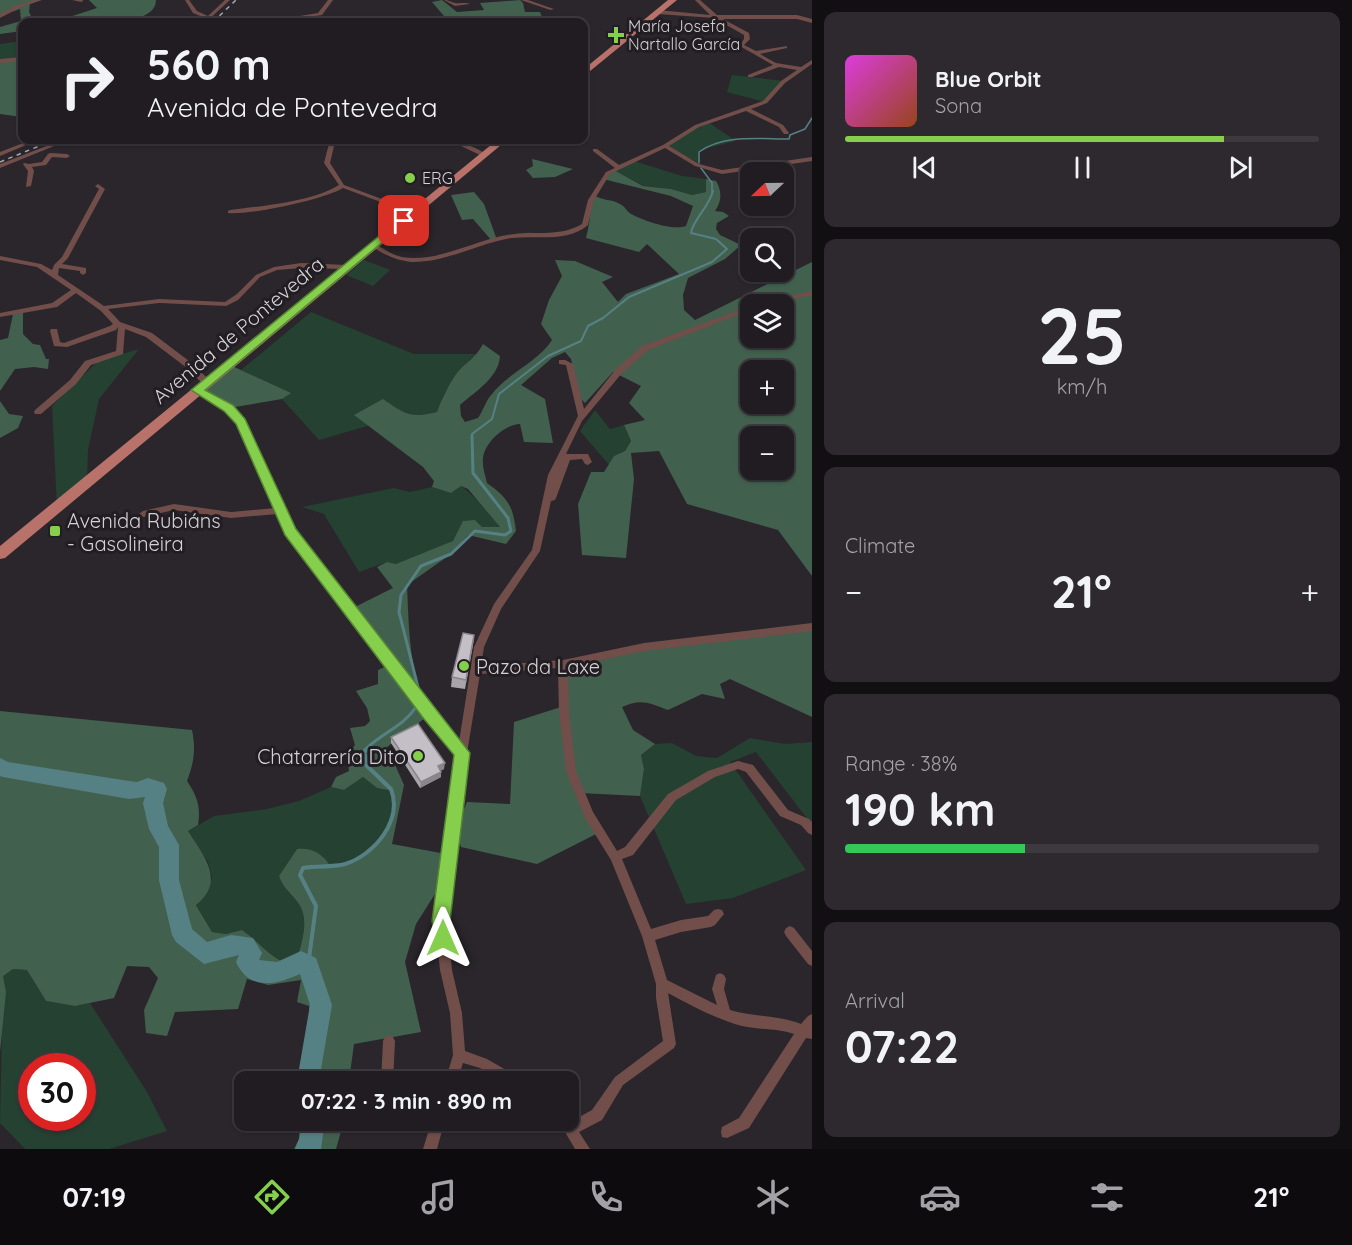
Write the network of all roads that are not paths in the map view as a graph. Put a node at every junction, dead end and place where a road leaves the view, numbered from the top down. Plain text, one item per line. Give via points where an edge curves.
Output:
1 (40, 0) edge
2 (75, 0) edge
3 (187, 0) edge
4 (228, 0) edge
5 (331, 0) edge
6 (446, 0) edge
7 (524, 0) edge
8 (673, 0) edge
9 (697, 0) edge
10 (81, 1) edge
11 (468, 4) dead end
12 (552, 9) dead end
13 (658, 12) junction
14 (0, 16) edge
15 (716, 17) junction
16 (209, 18) joint
17 (315, 18) edge
18 (812, 21) edge
19 (742, 43) junction
20 (717, 47) dead end
21 (785, 47) dead end
22 (756, 53) junction
23 (18, 59) edge
24 (0, 61) edge
25 (812, 62) edge
26 (778, 65) junction
27 (802, 69) junction
28 (588, 70) edge
29 (750, 76) dead end
30 (747, 109) junction
31 (786, 133) dead end
32 (25, 144) edge
33 (56, 144) edge
34 (332, 144) edge
35 (462, 144) edge
36 (497, 144) edge
37 (665, 146) junction
38 (595, 150) dead end
39 (0, 154) edge
40 (484, 155) junction
41 (67, 156) dead end
42 (20, 159) junction
43 (812, 159) edge
44 (0, 166) edge
45 (29, 166) junction
46 (619, 168) junction
47 (28, 186) dead end
48 (98, 186) dead end
49 (342, 186) junction
50 (230, 212) dead end
51 (404, 221) junction
52 (373, 245) junction
53 (0, 258) edge
54 (40, 267) junction
55 (56, 267) junction
56 (347, 267) junction
57 (83, 273) dead end
58 (54, 276) junction
59 (76, 290) junction
60 (812, 293) edge
61 (794, 297) edge
62 (103, 308) junction
63 (740, 312) edge
64 (0, 315) edge
65 (120, 324) junction
66 (54, 331) dead end
67 (562, 362) dead end
68 (202, 386) junction
69 (38, 412) dead end
70 (582, 416) junction
71 (588, 462) dead end
72 (545, 508) junction
73 (281, 511) junction
74 (142, 514) dead end
75 (0, 554) edge
76 (812, 627) edge
77 (563, 664) junction
78 (475, 670) junction
79 (462, 753) junction
80 (812, 830) edge
81 (615, 857) junction
82 (718, 914) dead end
83 (789, 932) dead end
84 (648, 936) junction
85 (812, 960) edge
86 (720, 979) dead end
87 (662, 984) junction
88 (725, 1013) junction
89 (812, 1020) edge
90 (808, 1032) edge
91 (389, 1041) dead end
92 (459, 1055) junction
93 (388, 1071) edge
94 (454, 1071) edge
95 (497, 1071) edge
96 (579, 1121) edge
97 (436, 1131) edge
98 (571, 1131) edge
99 (727, 1132) dead end
100 (430, 1149) edge
101 (583, 1149) edge

1 - 14 street
2 - 10 street
3 - 16 street via 195,12
4 - 16 street
5 - 17 street
6 - 11 street via 455,5
7 - 12 street
8 - 13 main road
9 - 15 street
13 - 15 street
13 - 28 main road
15 - 18 street via 797,17
15 - 19 street via 747,34
19 - 20 street
19 - 22 street
21 - 22 street
22 - 26 street
23 - 24 street
25 - 27 street
26 - 27 street
26 - 29 street
27 - 30 street via 765,102
30 - 31 street via 781,126
30 - 37 street via 697,126
32 - 39 street
33 - 42 street
34 - 49 street via 327,163
35 - 40 street
36 - 40 main road, Avenida de Pontevedra
37 - 43 street via 697,165 722,172
37 - 46 street
38 - 46 street
40 - 51 main road, Avenida de Pontevedra
41 - 45 street via 50,155 44,164
42 - 44 street
42 - 45 street
45 - 47 street
46 - 52 street via 608,173 597,187 585,225 577,231 515,235 449,254 416,258 397,258
48 - 55 street via 102,189 66,258
49 - 50 street via 331,194
49 - 51 street via 380,200
51 - 52 main road, Avenida de Pontevedra
52 - 56 main road, Avenida de Pontevedra
53 - 54 street
54 - 55 street
54 - 58 street
55 - 57 street via 84,269
55 - 58 street
56 - 62 street via 300,266 270,271 226,304 159,301
56 - 68 main road, Avenida de Pontevedra
58 - 59 street
59 - 62 street
59 - 64 street via 54,305
60 - 61 street
62 - 65 street
63 - 70 street via 645,348 619,371
65 - 66 street via 63,345 57,344
65 - 68 street via 149,335 190,366
65 - 69 street via 120,352 88,363 73,382
67 - 70 street via 569,364
68 - 73 street via 241,422
68 - 75 main road, Avenida de Pontevedra
70 - 72 street via 552,475
71 - 72 street via 585,456 567,457
72 - 78 street via 536,551 497,607 479,647
73 - 74 street via 231,515 174,507
73 - 79 street via 290,532
76 - 77 street via 644,647
77 - 78 street
77 - 81 street via 571,771 589,814
78 - 79 street
79 - 92 street via 441,921
80 - 81 street via 806,822 784,813 748,768 738,765 712,774 672,797 629,851
81 - 84 street
82 - 84 street via 711,921
83 - 85 street
84 - 87 street
86 - 88 street via 718,989
87 - 88 street
87 - 96 street via 670,1044 619,1081 597,1115
88 - 90 street
89 - 90 street
90 - 99 street via 744,1123
91 - 93 street
92 - 94 street
92 - 95 street
97 - 100 street
98 - 101 street

